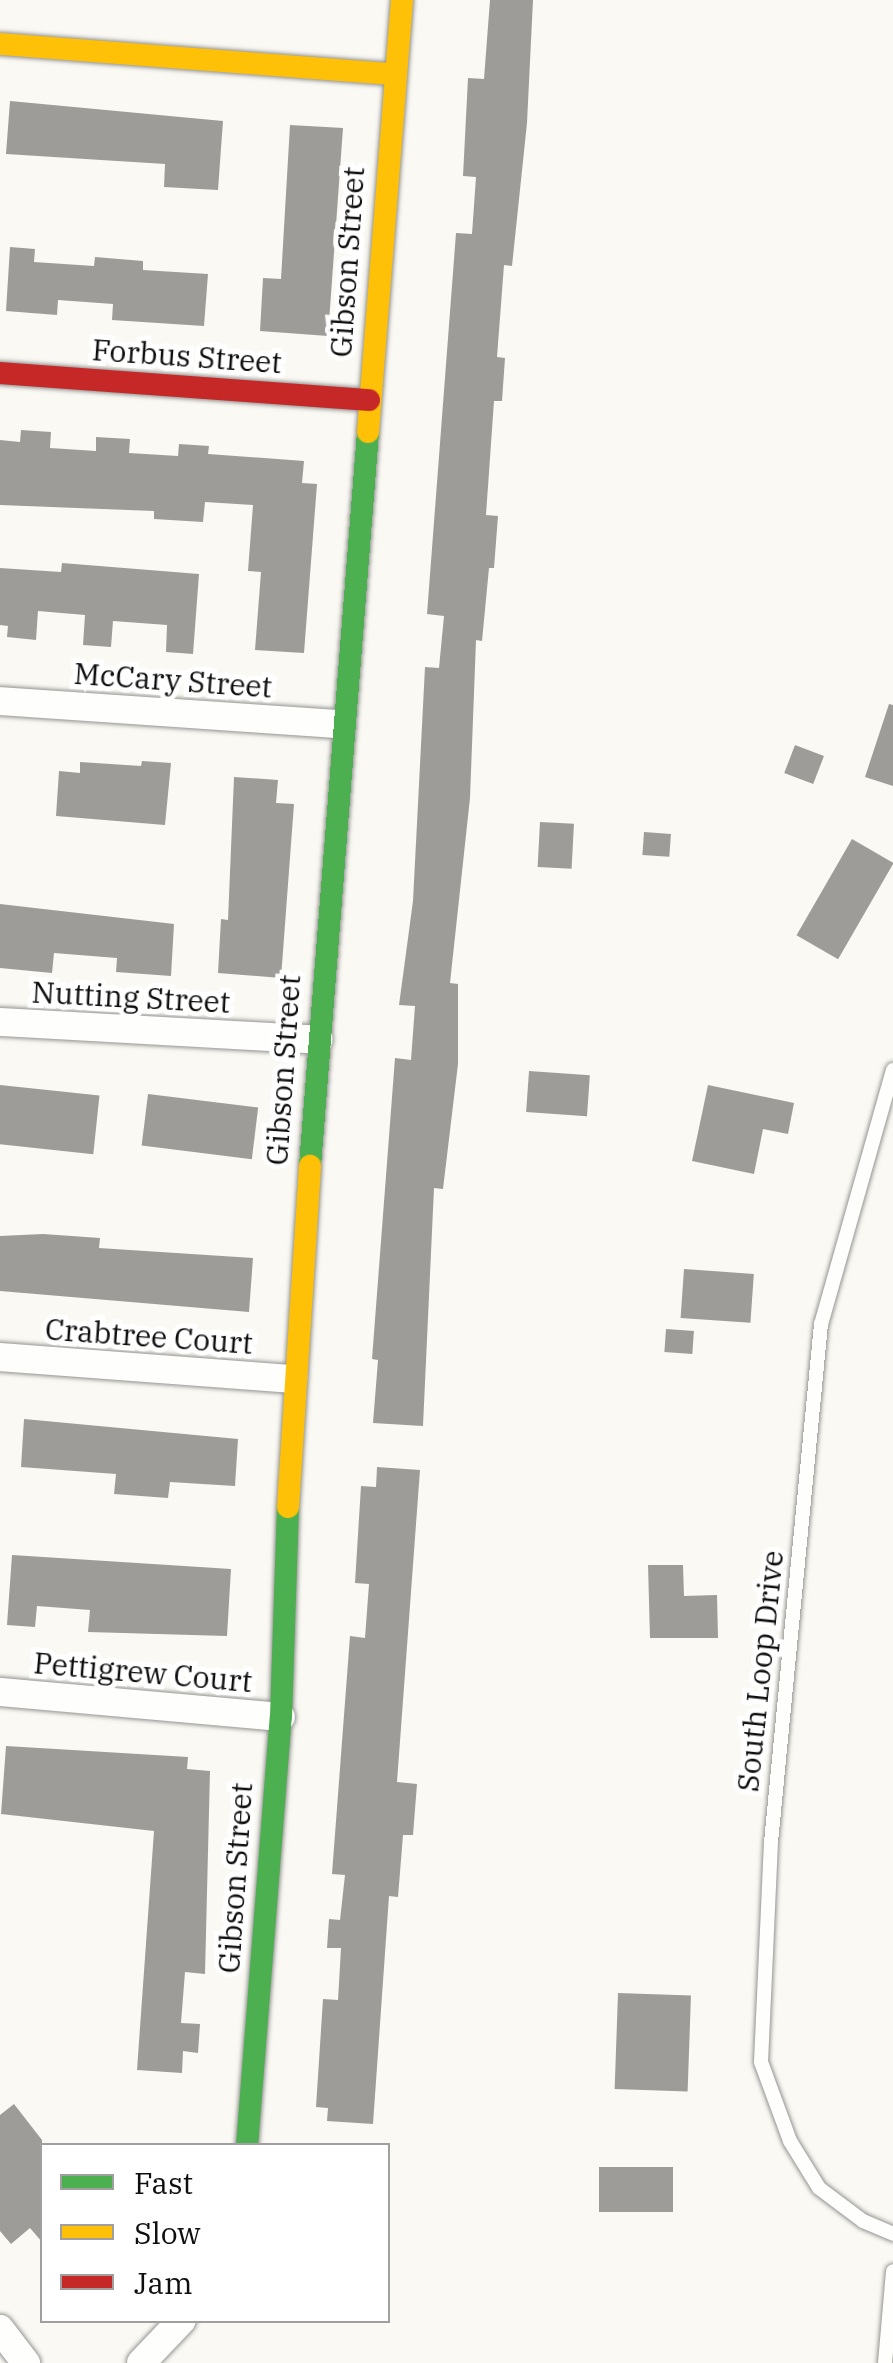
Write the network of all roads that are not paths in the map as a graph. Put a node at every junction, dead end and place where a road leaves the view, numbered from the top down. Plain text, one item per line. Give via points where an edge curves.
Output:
1 (402, 0) edge
2 (0, 44) edge
3 (394, 74) junction
4 (0, 373) edge
5 (370, 400) junction
6 (0, 701) edge
7 (342, 724) junction
8 (0, 1022) edge
9 (318, 1040) junction
10 (893, 1070) edge
11 (0, 1357) edge
12 (293, 1379) junction
13 (0, 1692) edge
14 (280, 1717) junction
15 (247, 2143) edge
16 (893, 2234) edge
17 (893, 2272) edge
18 (179, 2323) edge
19 (0, 2329) edge
20 (26, 2363) edge
21 (142, 2363) edge
22 (885, 2363) edge

1 - 3 street, Gibson Street
2 - 3 street
3 - 5 street, Gibson Street
4 - 5 street, Forbus Street
5 - 7 street, Gibson Street
6 - 7 street, McCary Street
7 - 9 street, Gibson Street
8 - 9 street, Nutting Street
9 - 12 street, Gibson Street
10 - 16 lane, South Loop Drive via 820,1324 771,1842 761,2062 790,2141 819,2188
11 - 12 street, Crabtree Court
12 - 14 street, Gibson Street
13 - 14 street, Pettigrew Court
14 - 15 street, Gibson Street
17 - 22 lane
18 - 21 street
19 - 20 street

